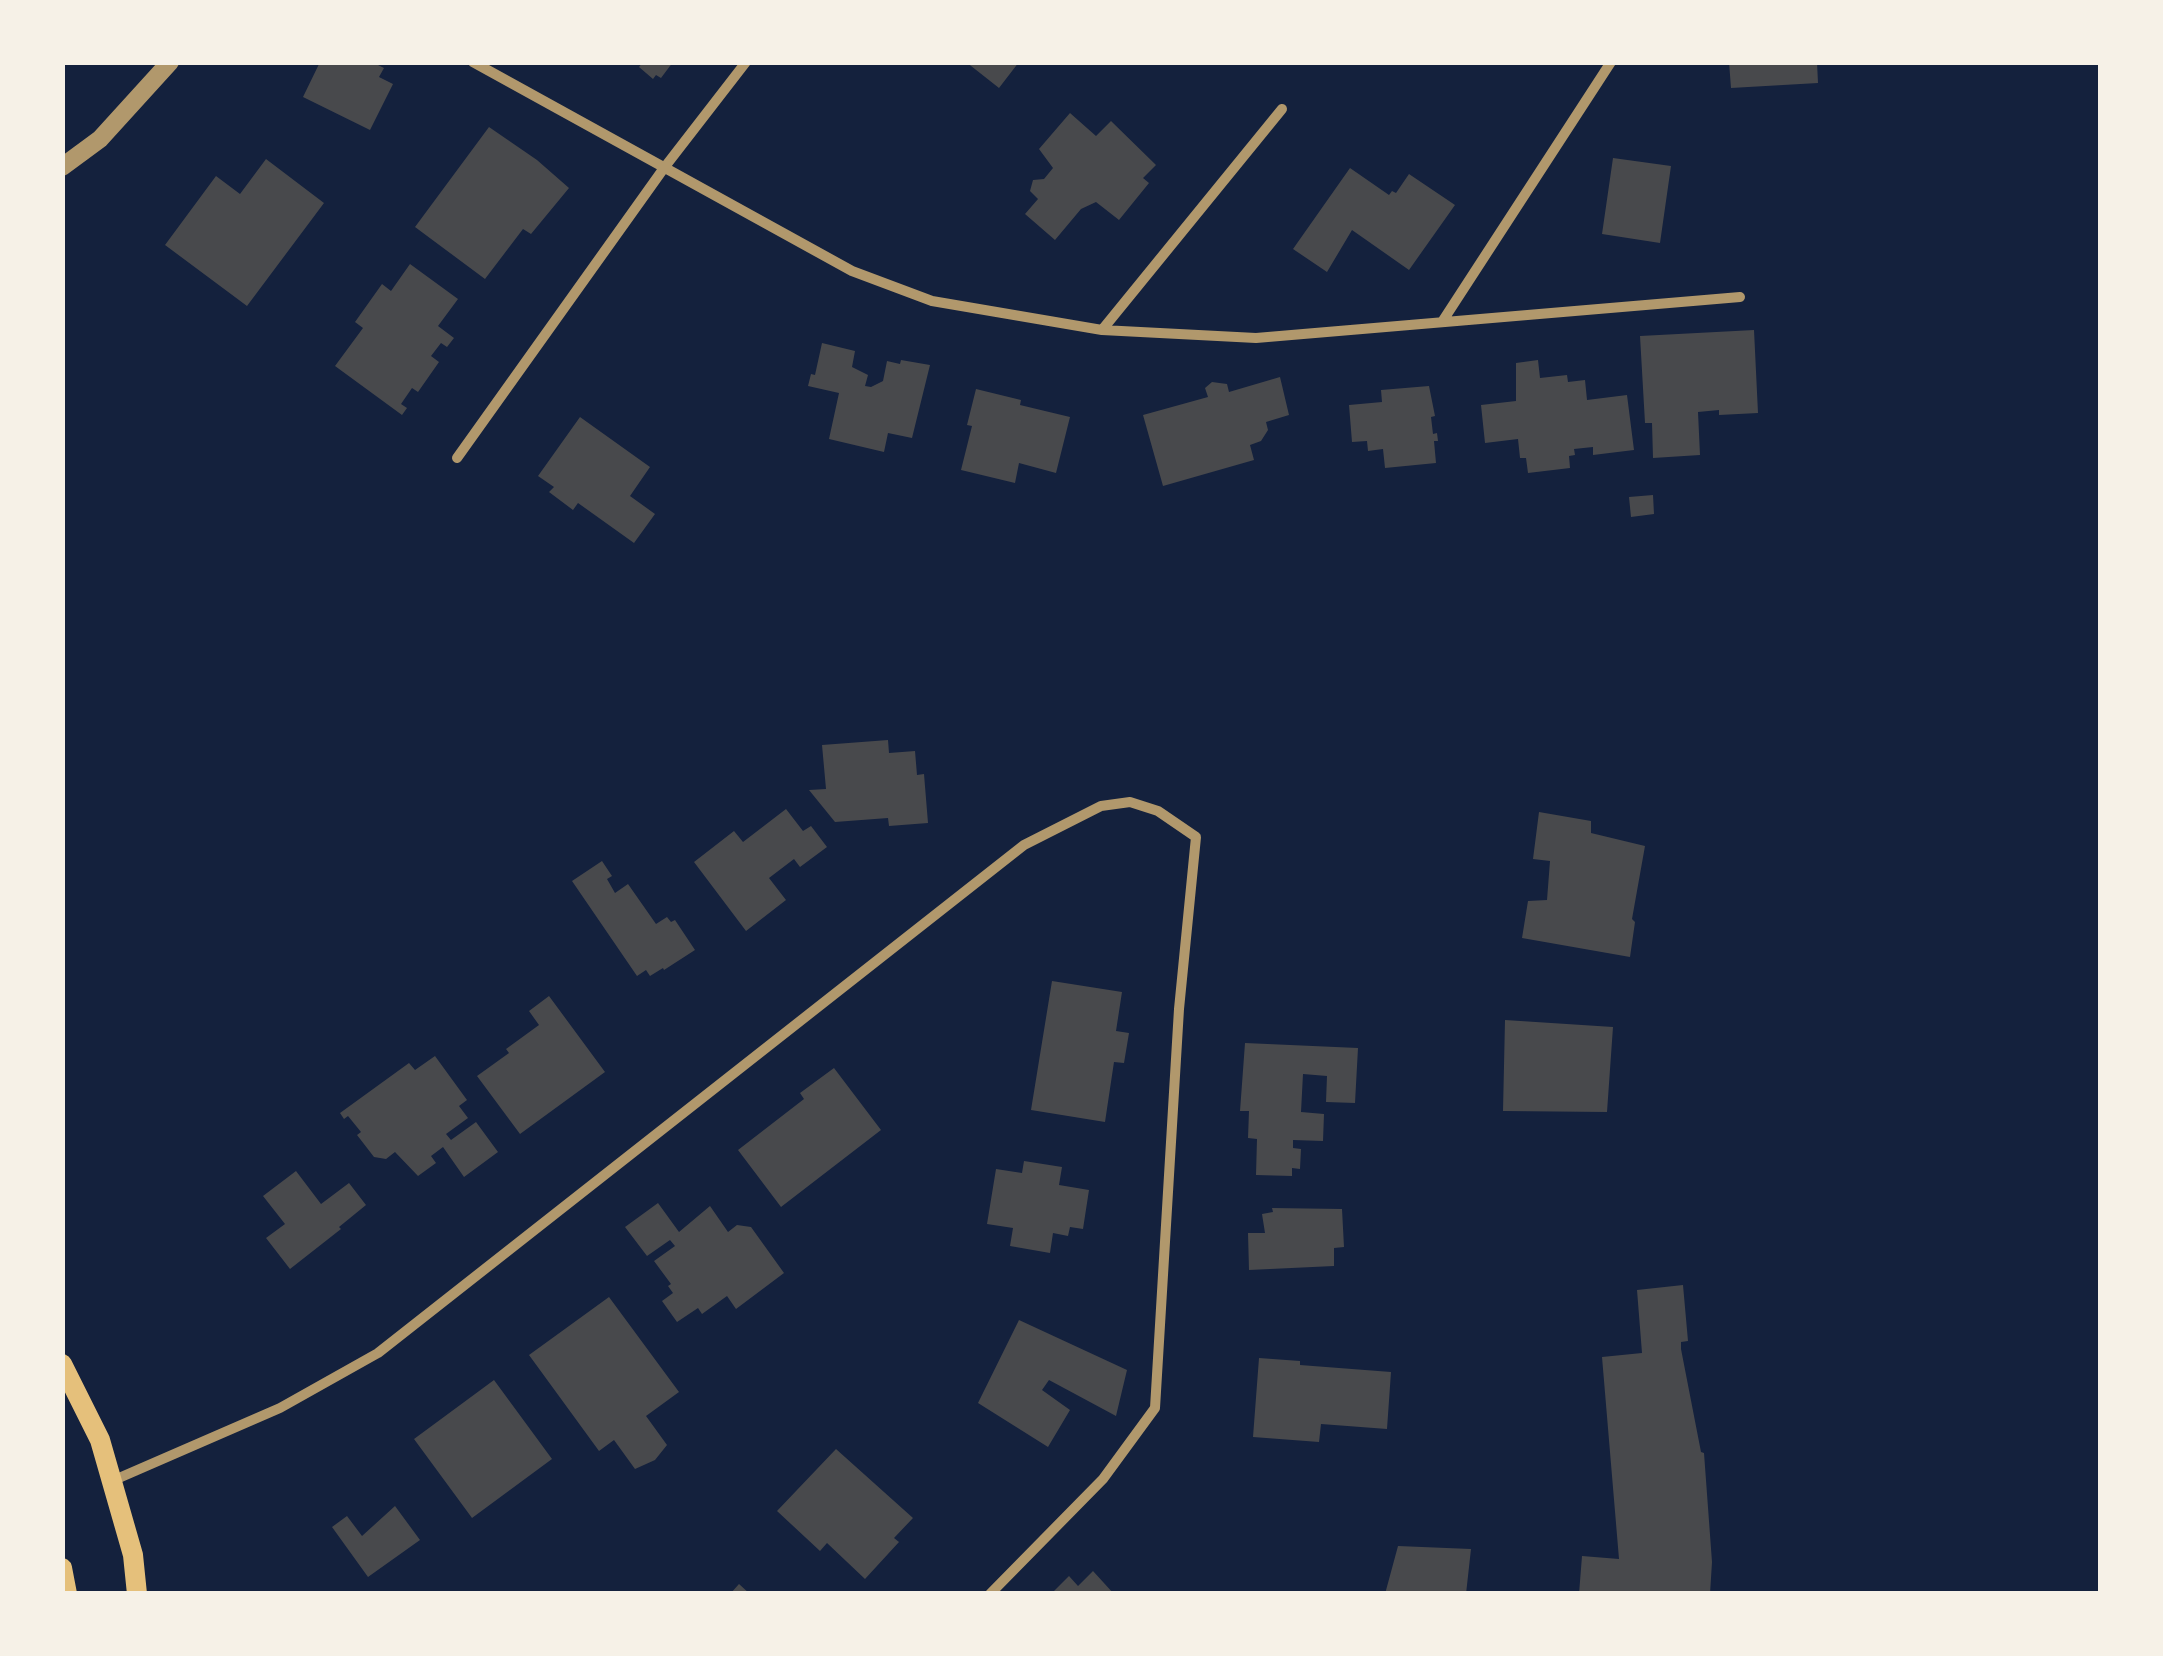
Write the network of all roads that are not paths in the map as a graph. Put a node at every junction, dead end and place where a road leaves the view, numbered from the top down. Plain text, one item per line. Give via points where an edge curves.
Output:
1 (170, 62) edge
2 (473, 62) edge
3 (746, 62) edge
4 (1611, 62) edge
5 (1282, 109) dead end
6 (62, 167) edge
7 (664, 168) junction
8 (1740, 297) dead end
9 (1442, 322) junction
10 (1102, 330) junction
11 (457, 458) dead end
12 (62, 1364) edge
13 (112, 1481) junction
14 (62, 1568) edge
15 (67, 1594) edge
16 (137, 1594) edge
17 (990, 1594) edge

1 - 6 street via 100,139
2 - 7 street
3 - 7 street
4 - 9 street
5 - 10 street
7 - 10 street via 868,277 932,300
7 - 11 street
8 - 9 street
9 - 10 street via 1256,338
12 - 13 main road via 100,1440
13 - 16 main road
13 - 17 street via 280,1408 378,1353 1024,845 1101,806 1130,802 1158,811 1196,837 1155,1408 1102,1478
14 - 15 main road

